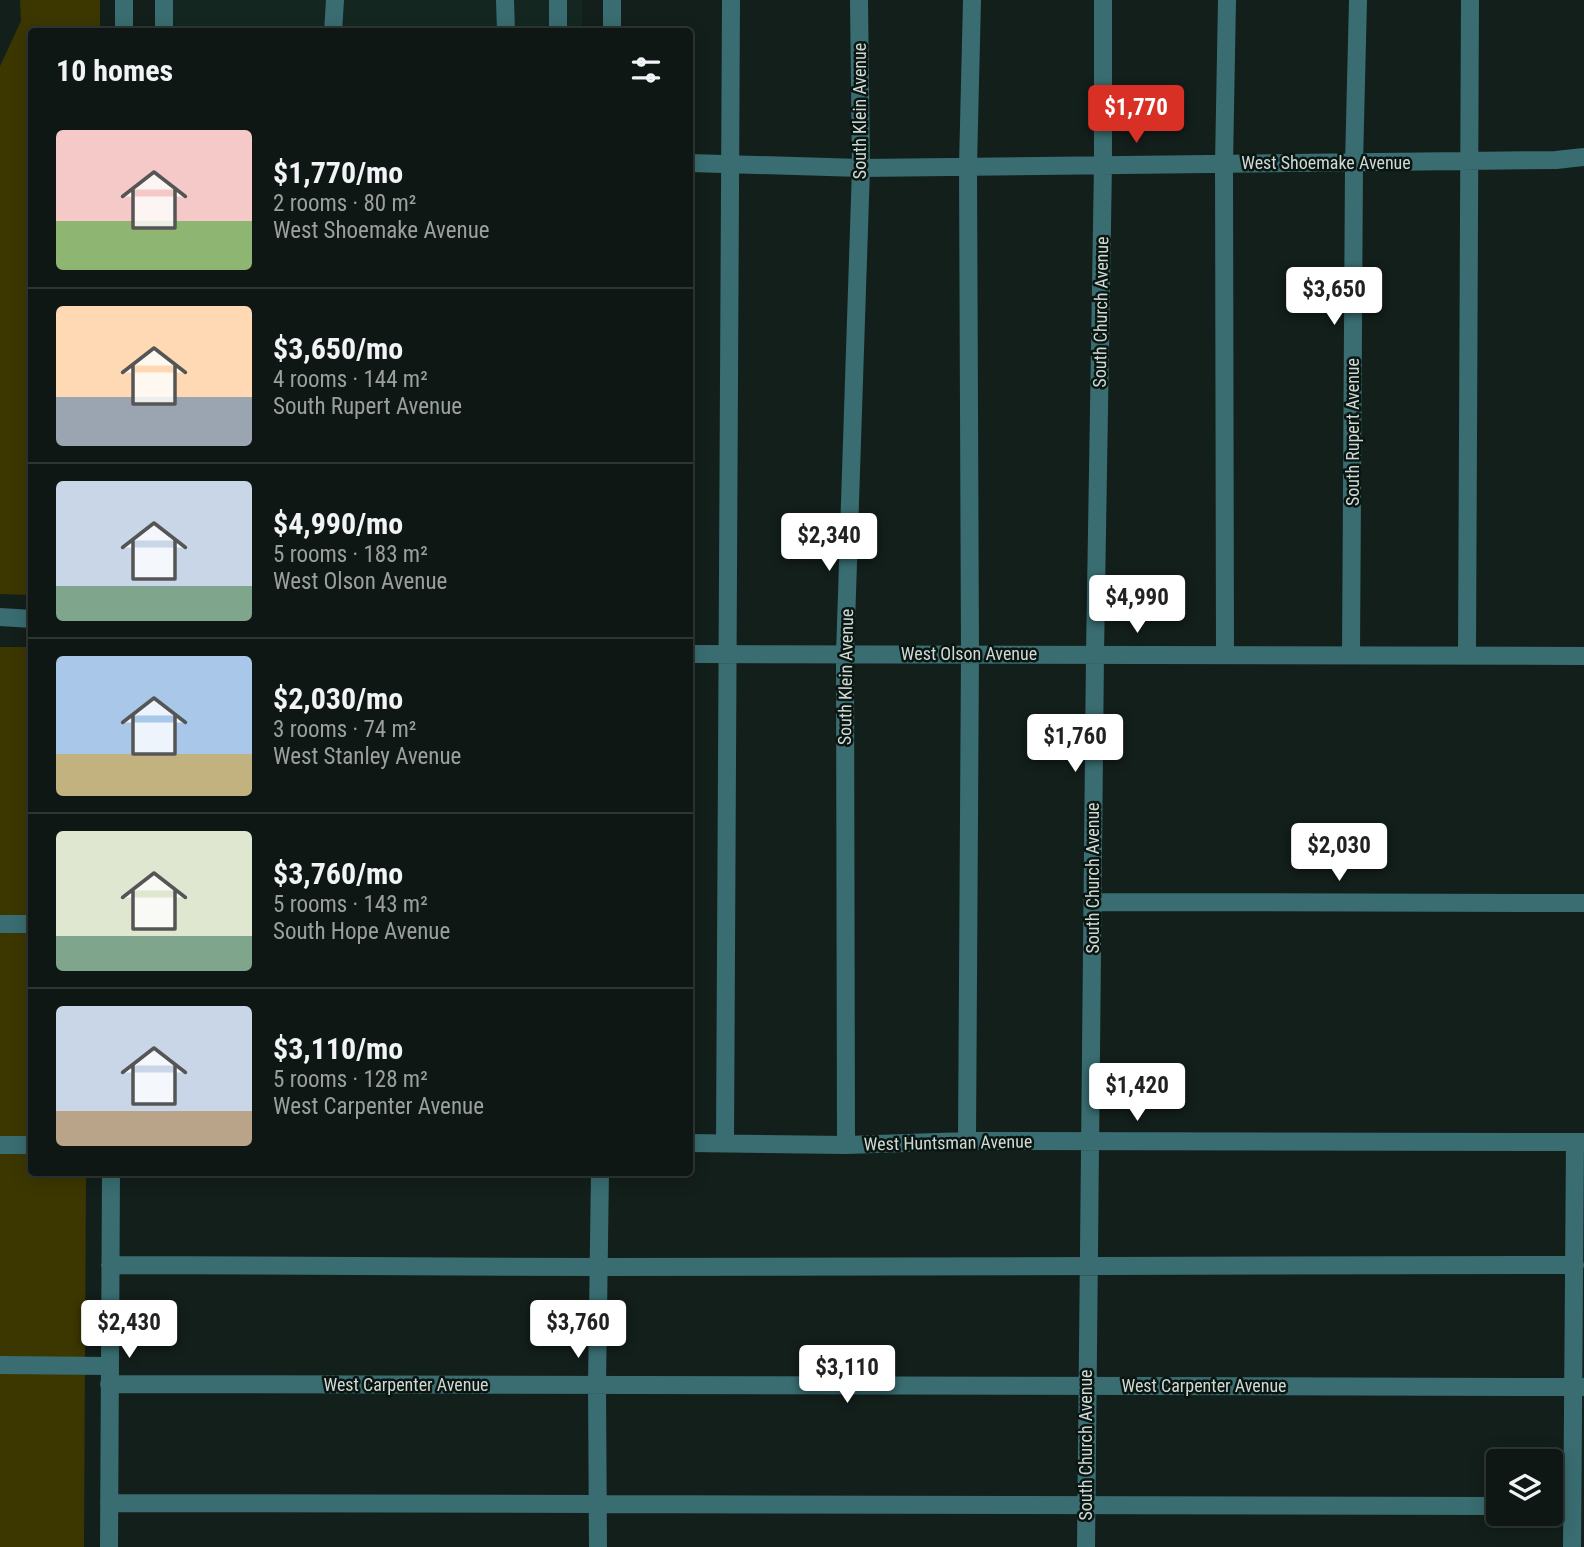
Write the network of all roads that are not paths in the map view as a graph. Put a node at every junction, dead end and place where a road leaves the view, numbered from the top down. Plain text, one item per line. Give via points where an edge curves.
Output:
1 (124, 0) edge
2 (164, 0) edge
3 (335, 0) edge
4 (506, 0) edge
5 (558, 0) edge
6 (612, 0) edge
7 (732, 0) edge
8 (859, 0) edge
9 (972, 0) edge
10 (1103, 0) edge
11 (1227, 0) edge
12 (1358, 0) edge
13 (1470, 0) edge
14 (124, 28) edge
15 (164, 28) edge
16 (333, 28) edge
17 (506, 28) edge
18 (558, 28) edge
19 (612, 28) edge
20 (1584, 157) edge
21 (1469, 162) junction
22 (693, 163) edge
23 (731, 164) junction
24 (1103, 164) junction
25 (1224, 164) junction
26 (1354, 164) junction
27 (968, 166) junction
28 (862, 168) junction
29 (0, 617) edge
30 (28, 619) edge
31 (693, 654) edge
32 (728, 654) junction
33 (845, 654) junction
34 (970, 654) junction
35 (1095, 654) junction
36 (1225, 654) junction
37 (1351, 654) junction
38 (1467, 655) junction
39 (1584, 656) edge
40 (1094, 902) junction
41 (1584, 903) edge
42 (0, 924) edge
43 (28, 924) edge
44 (967, 1141) junction
45 (1090, 1142) junction
46 (1579, 1142) edge
47 (693, 1143) edge
48 (725, 1143) junction
49 (0, 1145) edge
50 (28, 1145) edge
51 (846, 1145) junction
52 (111, 1176) edge
53 (600, 1176) edge
54 (110, 1265) junction
55 (1088, 1265) junction
56 (1575, 1265) junction
57 (598, 1267) junction
58 (0, 1365) edge
59 (109, 1366) junction
60 (109, 1384) junction
61 (597, 1385) junction
62 (1087, 1386) junction
63 (1579, 1387) edge
64 (109, 1503) junction
65 (598, 1505) junction
66 (1085, 1505) junction
67 (1486, 1506) edge
68 (1563, 1506) edge
69 (1572, 1506) junction
70 (108, 1547) edge
71 (598, 1547) edge
72 (1086, 1547) edge
73 (1572, 1547) edge

1 - 14 street
2 - 15 street
3 - 16 street
4 - 17 street
5 - 18 street
6 - 19 street
7 - 23 street
8 - 28 street, South Klein Avenue
9 - 27 street
10 - 24 street, South Church Avenue
11 - 25 street
12 - 26 street, South Rupert Avenue
13 - 21 street
20 - 21 street, West Shoemake Avenue
21 - 26 street, West Shoemake Avenue
21 - 38 street
22 - 23 street, West Shoemake Avenue
23 - 28 street, West Shoemake Avenue
23 - 32 street
24 - 25 street, West Shoemake Avenue
24 - 27 street, West Shoemake Avenue
24 - 35 street, South Church Avenue
25 - 26 street, West Shoemake Avenue
25 - 36 street
26 - 37 street, South Rupert Avenue
27 - 28 street, West Shoemake Avenue
27 - 34 street
28 - 33 street, South Klein Avenue
29 - 30 street
31 - 32 street, West Olson Avenue
32 - 33 street, West Olson Avenue
32 - 48 street
33 - 34 street, West Olson Avenue
33 - 51 street, South Klein Avenue
34 - 35 street, West Olson Avenue
34 - 44 street
35 - 36 street, West Olson Avenue
35 - 40 street, South Church Avenue
36 - 37 street, West Olson Avenue
37 - 38 street, West Olson Avenue
38 - 39 street, West Olson Avenue
40 - 41 street
40 - 45 street, South Church Avenue
42 - 43 street
44 - 45 street, West Huntsman Avenue
44 - 51 street, West Huntsman Avenue
45 - 46 street, West Huntsman Avenue
45 - 55 street, South Church Avenue
46 - 56 street
47 - 48 street, West Huntsman Avenue
48 - 51 street, West Huntsman Avenue
49 - 50 street
52 - 54 street
53 - 57 street
54 - 57 street
54 - 59 street
55 - 56 street
55 - 57 street
55 - 62 street, South Church Avenue
56 - 63 street
57 - 61 street
58 - 59 street
59 - 60 street
60 - 61 street, West Carpenter Avenue
60 - 64 street
61 - 62 street, West Carpenter Avenue
61 - 65 street
62 - 63 street, West Carpenter Avenue
62 - 66 street, South Church Avenue
63 - 69 street
64 - 65 street
64 - 70 street
65 - 66 street
65 - 71 street
66 - 67 street
66 - 72 street, South Church Avenue
68 - 69 street
69 - 73 street

